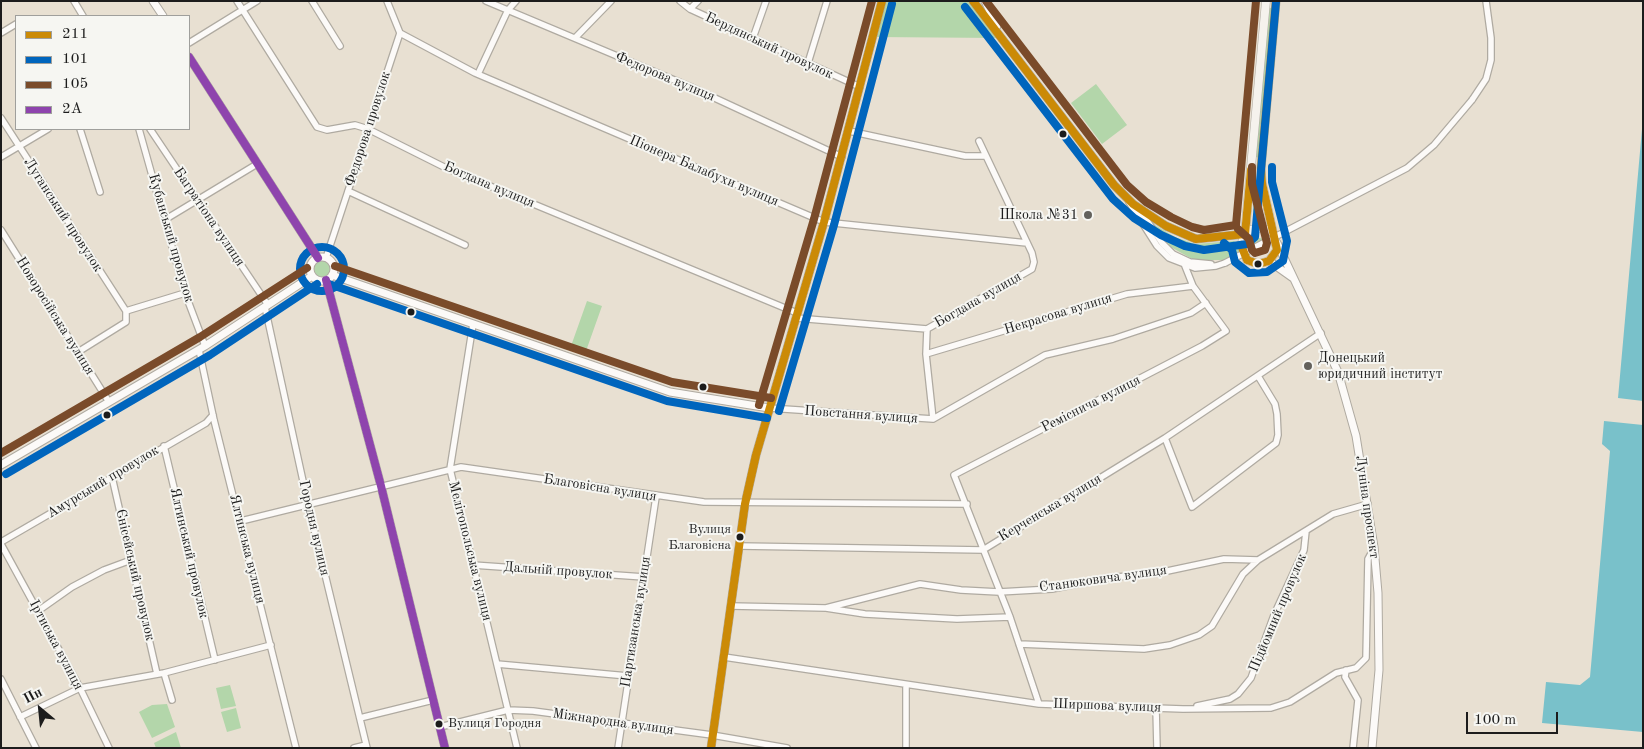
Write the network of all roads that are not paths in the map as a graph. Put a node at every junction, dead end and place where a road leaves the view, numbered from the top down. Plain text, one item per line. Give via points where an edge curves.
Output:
1 (74, 1) edge
2 (153, 1) edge
3 (237, 1) edge
4 (257, 1) edge
5 (312, 1) edge
6 (387, 1) edge
7 (486, 1) edge
8 (516, 1) edge
9 (611, 1) edge
10 (680, 1) edge
11 (698, 1) edge
12 (766, 1) edge
13 (827, 1) edge
14 (882, 1) edge
15 (973, 1) edge
16 (986, 1) edge
17 (1266, 1) edge
18 (1276, 1) edge
19 (1486, 1) edge
20 (690, 9) junction
21 (242, 10) junction
22 (508, 10) junction
23 (82, 15) edge
24 (162, 15) edge
25 (15, 25) edge
26 (1, 33) edge
27 (400, 33) junction
28 (575, 38) junction
29 (753, 38) junction
30 (190, 42) edge
31 (340, 46) dead end
32 (1010, 47) junction
33 (190, 59) edge
34 (808, 63) junction
35 (478, 74) junction
36 (860, 87) junction
37 (1, 118) edge
38 (368, 129) junction
39 (46, 130) edge
40 (80, 130) edge
41 (139, 130) edge
42 (151, 130) edge
43 (849, 131) junction
44 (979, 141) dead end
45 (19, 147) junction
46 (986, 156) junction
47 (1, 157) edge
48 (842, 157) junction
49 (257, 164) junction
50 (348, 191) junction
51 (100, 192) dead end
52 (1127, 198) junction
53 (197, 200) junction
54 (1140, 210) junction
55 (166, 219) junction
56 (824, 222) junction
57 (1, 230) edge
58 (1246, 234) junction
59 (1231, 236) junction
60 (1276, 240) junction
61 (1028, 243) junction
62 (1241, 245) junction
63 (465, 246) dead end
64 (322, 258) junction
65 (1269, 261) junction
66 (1225, 263) junction
67 (1185, 266) junction
68 (332, 275) junction
69 (312, 276) junction
70 (1294, 279) junction
71 (326, 280) junction
72 (1193, 286) junction
73 (185, 294) junction
74 (1206, 303) junction
75 (266, 306) junction
76 (126, 310) junction
77 (797, 315) junction
78 (473, 324) junction
79 (927, 329) junction
80 (1321, 333) junction
81 (202, 348) junction
82 (78, 352) junction
83 (926, 354) junction
84 (1258, 376) junction
85 (109, 402) junction
86 (769, 408) junction
87 (213, 415) junction
88 (933, 419) junction
89 (206, 423) junction
90 (216, 426) junction
91 (1165, 438) junction
92 (164, 446) junction
93 (1, 466) edge
94 (450, 469) junction
95 (112, 477) junction
96 (381, 486) junction
97 (656, 497) junction
98 (308, 504) junction
99 (745, 504) junction
100 (967, 504) junction
101 (1368, 504) junction
102 (241, 521) junction
103 (1306, 531) junction
104 (1, 543) edge
105 (739, 546) junction
106 (1374, 547) junction
107 (983, 550) junction
108 (131, 560) junction
109 (1258, 560) junction
110 (473, 565) junction
111 (644, 577) junction
112 (1000, 592) junction
113 (731, 606) junction
114 (826, 608) junction
115 (38, 611) junction
116 (1010, 617) junction
117 (1019, 644) junction
118 (271, 645) junction
119 (724, 657) junction
120 (214, 660) junction
121 (497, 664) junction
122 (1346, 670) junction
123 (160, 674) junction
124 (628, 676) junction
125 (1, 679) edge
126 (906, 686) junction
127 (80, 688) junction
128 (172, 700) dead end
129 (433, 700) junction
130 (1039, 704) junction
131 (1156, 708) junction
132 (1183, 709) junction
133 (508, 710) junction
134 (20, 717) junction
135 (360, 718) junction
136 (621, 722) junction
137 (440, 727) junction
138 (712, 735) junction
139 (367, 746) edge
140 (36, 748) edge
141 (109, 748) edge
142 (296, 748) edge
143 (354, 748) edge
144 (445, 748) edge
145 (517, 748) edge
146 (618, 748) edge
147 (711, 748) edge
148 (787, 748) edge
149 (906, 748) edge
150 (1158, 748) edge
151 (1353, 748) edge
152 (1372, 748) edge

1 - 23 street
2 - 24 street
3 - 21 street, Богдана вулиця
4 - 21 street
5 - 31 street
6 - 27 street
7 - 22 street, Федорова вулиця
8 - 22 street
9 - 28 street
10 - 20 street, Бердянський провулок
11 - 20 street
12 - 29 street
13 - 34 street
14 - 36 street
15 - 32 street
16 - 32 street
17 - 58 main road
18 - 60 main road, Луніна проспект via 1262,183
19 - 66 street, bridge via 1491,38 1491,60 1486,79 1434,145 1407,168
20 - 29 street, Бердянський провулок
21 - 30 street
21 - 38 street, Богдана вулиця via 317,127 328,130 355,125
22 - 28 street, Федорова вулиця
22 - 35 street
25 - 26 street
27 - 35 street, Піонера Балабухи вулиця
27 - 38 street, Федорова провулок
28 - 48 street, Федорова вулиця
29 - 34 street, Бердянський провулок
32 - 52 street
33 - 49 street
34 - 36 street, Бердянський провулок
35 - 56 street, Піонера Балабухи вулиця
36 - 43 street
37 - 45 street, Луганський провулок
38 - 50 street, Федорова провулок
38 - 77 street, Богдана вулиця via 444,167
39 - 45 street
40 - 51 street
41 - 55 street, Кубанський провулок
42 - 53 street, Багратіона вулиця
43 - 46 street via 965,156
43 - 48 street
44 - 46 street
45 - 47 street
45 - 76 street, Луганський провулок
46 - 61 street
48 - 56 street
49 - 53 street
49 - 64 street
50 - 63 street
50 - 64 street, Федорова провулок
52 - 54 street
52 - 67 street via 1163,253
53 - 55 street
53 - 75 street, Багратіона вулиця
54 - 59 street via 1190,238 1204,240
54 - 66 street via 1173,254 1196,263
55 - 73 street, Кубанський провулок
56 - 61 street, Піонера Балабухи вулиця
56 - 77 street
57 - 82 street, Новоросійська вулиця
58 - 59 street
58 - 60 main road via 1261,228 1271,232
58 - 62 main road
59 - 62 street
60 - 65 main road via 1274,256
60 - 70 street, Луніна проспект
61 - 79 street, Богдана вулиця via 1034,262 1032,269
62 - 65 main road via 1244,256 1252,263
64 - 68 street via 333,265
64 - 69 street via 311,264
65 - 70 street, Луніна проспект
66 - 67 street via 1206,268
67 - 72 street
68 - 71 street
68 - 78 street, Повстання вулиця
69 - 71 street
69 - 75 street
70 - 80 street, Луніна проспект
71 - 96 street
72 - 74 street
72 - 83 street, Некрасова вулиця via 1112,298
73 - 76 street
73 - 81 street, Кубанський провулок
74 - 88 street, Повстання вулиця via 1191,313 1113,339 1040,357
74 - 100 street, Реміснича вулиця via 1226,331 1194,351 954,475
75 - 81 street
75 - 98 street, Городня вулиця
76 - 82 street via 126,322
77 - 79 street, Богдана вулиця
77 - 86 street
78 - 86 street, Повстання вулиця via 670,392
78 - 94 street, Мелітопольська вулиця
79 - 83 street
80 - 84 street, Керченська вулиця
80 - 101 street, Луніна проспект via 1348,402
81 - 85 street
81 - 87 street, Ялтинська вулиця
82 - 85 street, Новоросійська вулиця
83 - 88 street
84 - 91 street, Керченська вулиця
84 - 91 street via 1277,414 1276,443 1192,507
85 - 93 street
86 - 88 street, Повстання вулиця
86 - 99 street
87 - 89 street, Амурський провулок
87 - 90 street, Ялтинська вулиця
89 - 90 street
89 - 92 street, Амурський провулок
90 - 102 street, Ялтинська вулиця
91 - 107 street, Керченська вулиця
92 - 95 street, Амурський провулок
92 - 120 street, Ялтинський провулок
94 - 96 street, Благовісна вулиця
94 - 97 street, Благовісна вулиця via 462,467
94 - 110 street, Мелітопольська вулиця
95 - 104 street, Амурський провулок
95 - 108 street, Єнісейський провулок
96 - 98 street, Благовісна вулиця
96 - 129 street
97 - 99 street, Благовісна вулиця
97 - 111 street, Партизанська вулиця
98 - 102 street, Благовісна вулиця
98 - 135 street, Городня вулиця
99 - 100 street, Благовісна вулиця
99 - 105 street
100 - 107 street
101 - 103 street via 1333,514
101 - 106 street, Луніна проспект
102 - 118 street, Ялтинська вулиця
103 - 109 street
103 - 132 street, Підйомний провулок via 1304,550 1274,615 1251,678 1230,699
104 - 115 street, Іртиська вулиця
105 - 107 street, Керченська вулиця
105 - 113 street
106 - 122 street, Ширшова вулиця via 1368,559 1368,652 1360,666
106 - 152 street, Луніна проспект via 1380,670
107 - 112 street
108 - 115 street via 72,586
108 - 123 street, Єнісейський провулок
109 - 112 street, Станюковича вулиця via 1224,559 1052,589
109 - 117 street via 1243,574 1212,626 1199,635 1170,645 1144,649
110 - 111 street, Дальній провулок
110 - 121 street, Мелітопольська вулиця
111 - 124 street, Партизанська вулиця
112 - 114 street, Станюковича вулиця via 920,584
112 - 116 street
113 - 114 street, Станюковича вулиця
113 - 119 street
114 - 116 street, Станюковича вулиця via 865,614 949,619
115 - 127 street, Іртиська вулиця
116 - 117 street
117 - 130 street
118 - 120 street
118 - 142 street, Ялтинська вулиця
119 - 126 street, Ширшова вулиця
119 - 138 street
120 - 123 street
121 - 124 street
121 - 133 street, Мелітопольська вулиця
122 - 132 street, Ширшова вулиця via 1336,672 1281,706
122 - 151 street via 1345,677 1358,700
123 - 127 street
123 - 128 street, Єнісейський провулок
124 - 136 street, Партизанська вулиця
125 - 134 street
126 - 130 street, Ширшова вулиця
126 - 149 street
127 - 134 street
127 - 141 street, Іртиська вулиця
129 - 135 street
129 - 137 street
130 - 131 street, Ширшова вулиця
131 - 132 street, Ширшова вулиця
131 - 150 street
133 - 136 street, Міжнародна вулиця
133 - 137 street, Міжнародна вулиця
133 - 145 street, Мелітопольська вулиця
134 - 140 street
135 - 139 street, Городня вулиця
136 - 138 street, Міжнародна вулиця
136 - 146 street, Партизанська вулиця
137 - 144 street
138 - 147 street
138 - 148 street, Міжнародна вулиця
139 - 143 street

